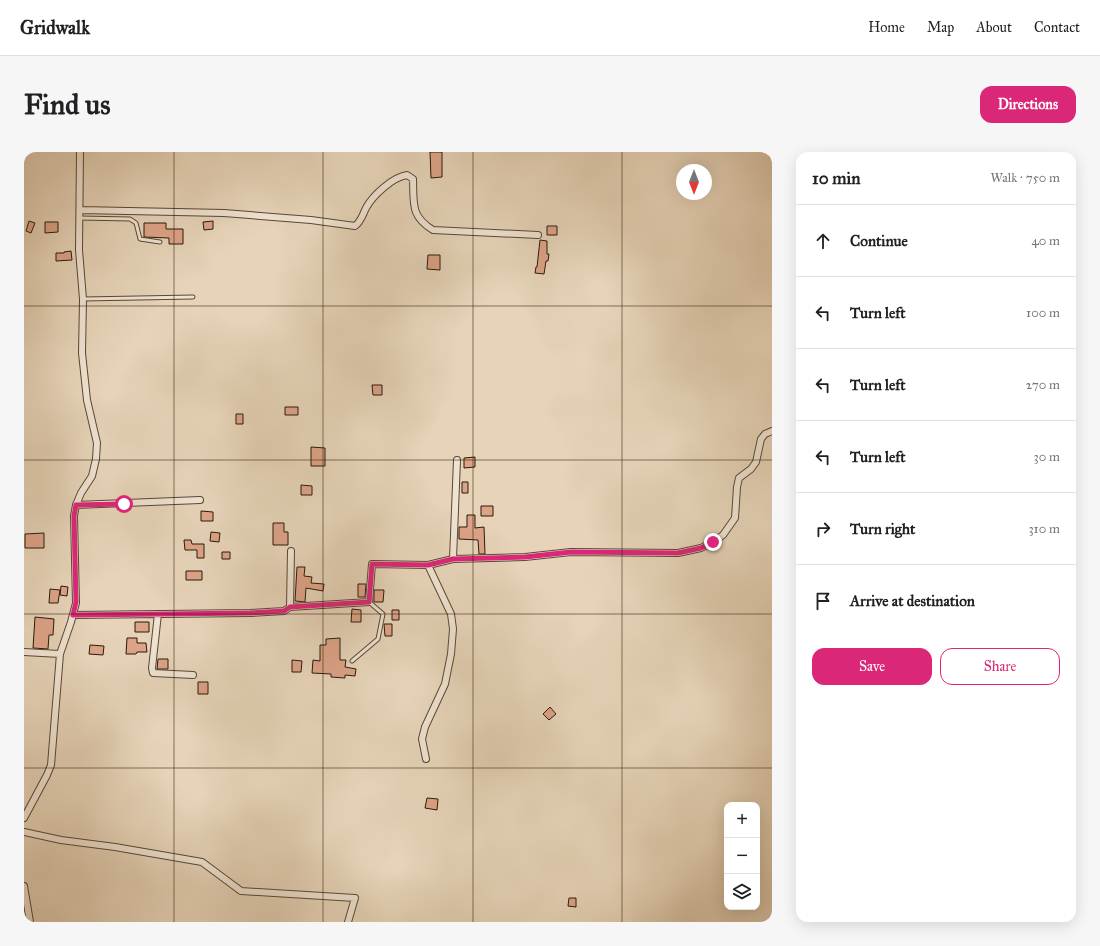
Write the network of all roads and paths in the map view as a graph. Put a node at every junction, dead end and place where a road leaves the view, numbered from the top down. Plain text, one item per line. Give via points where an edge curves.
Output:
1 (80, 152) edge
2 (80, 210) junction
3 (80, 218) junction
4 (538, 235) dead end
5 (160, 242) dead end
6 (193, 297) dead end
7 (83, 299) junction
8 (772, 430) edge
9 (457, 460) dead end
10 (200, 500) dead end
11 (76, 505) junction
12 (291, 551) dead end
13 (453, 559) junction
14 (428, 565) junction
15 (369, 602) junction
16 (290, 607) junction
17 (158, 614) junction
18 (73, 615) junction
19 (24, 652) edge
20 (60, 654) junction
21 (352, 661) dead end
22 (193, 675) dead end
23 (426, 759) dead end
24 (24, 818) edge
25 (24, 832) edge
26 (24, 886) edge
27 (30, 922) edge
28 (348, 922) edge

1 - 2 street
2 - 3 street
2 - 4 street via 224,213 355,226 359,224 370,202 382,190 395,179 407,175 413,180 414,209 417,217 433,230
3 - 5 lane via 130,219 136,223 140,239
3 - 7 street via 79,258
6 - 7 lane
7 - 11 street via 84,379 97,451 92,476
8 - 13 street via 761,439 756,462 739,478 735,518 723,535 701,548 678,553 571,552
9 - 13 street
10 - 11 street
11 - 18 street via 76,602
12 - 16 street
13 - 14 street
14 - 15 street via 372,564
14 - 23 street via 451,614 453,629 445,684 422,739
15 - 16 street
15 - 21 lane via 383,614 378,639
16 - 17 street via 284,611
17 - 18 street
17 - 22 street via 153,673
18 - 20 street
19 - 20 street
20 - 24 street via 51,765
25 - 28 street via 202,862 241,892 355,898
26 - 27 street

